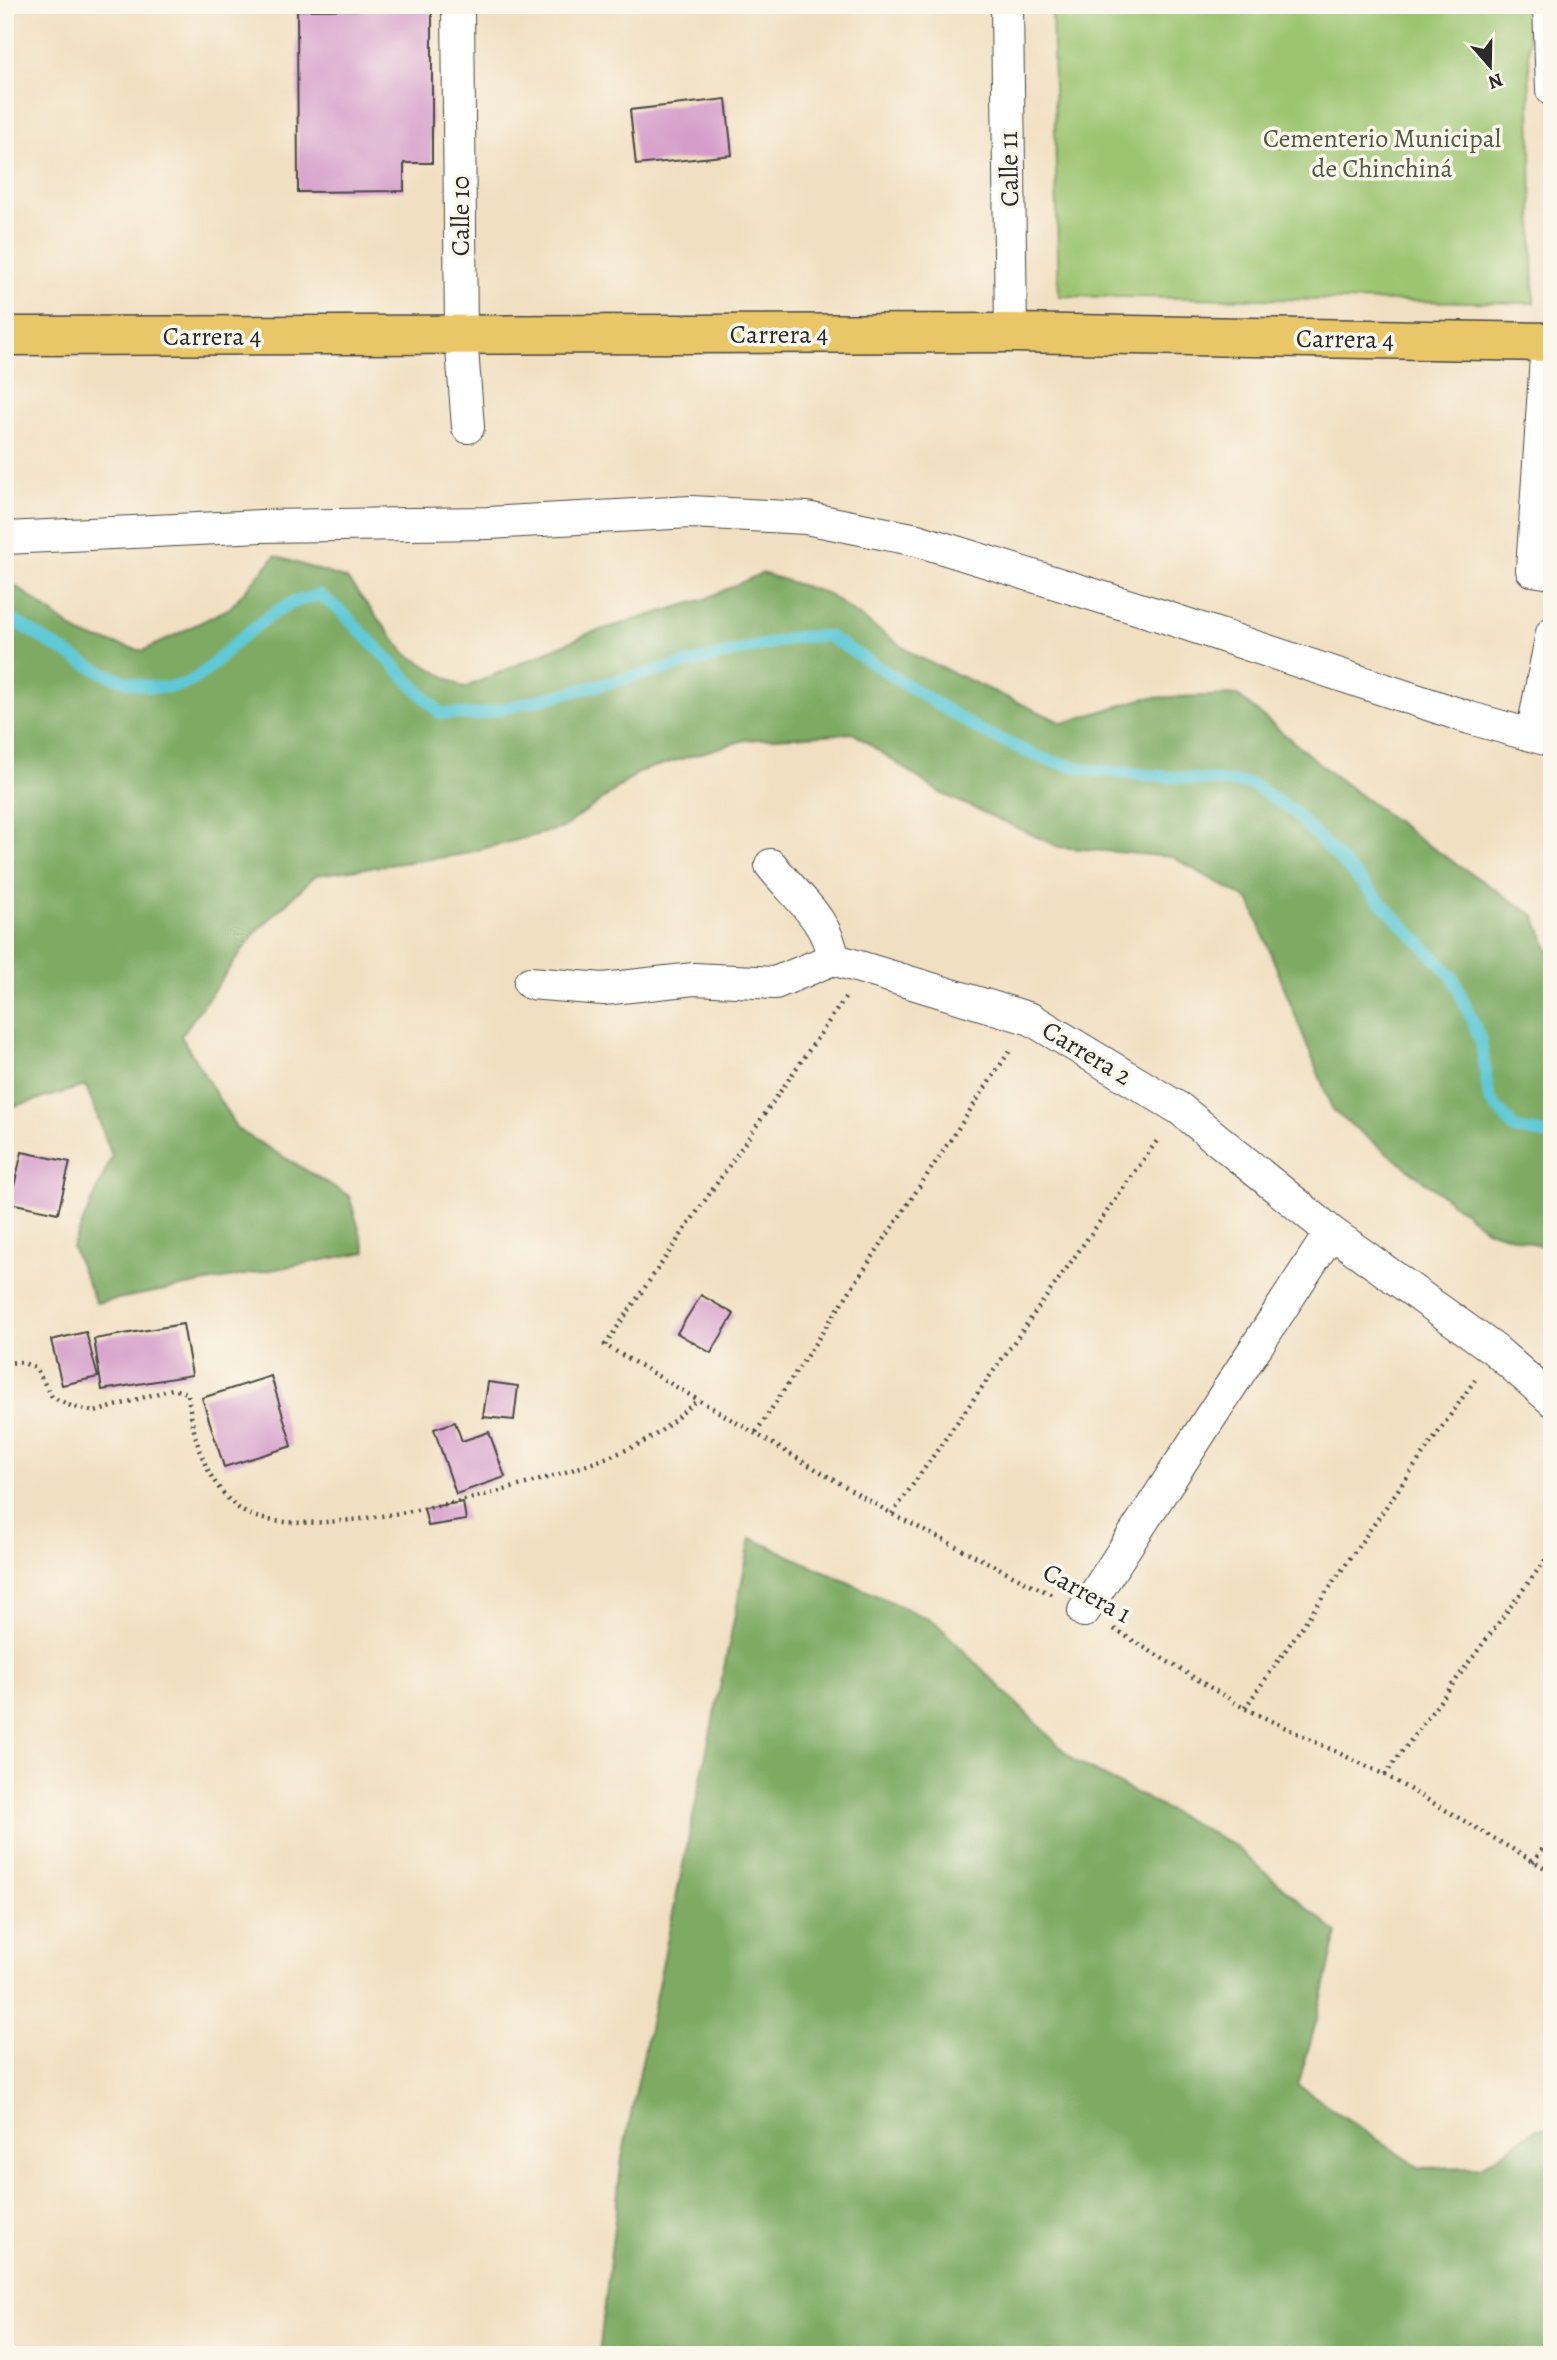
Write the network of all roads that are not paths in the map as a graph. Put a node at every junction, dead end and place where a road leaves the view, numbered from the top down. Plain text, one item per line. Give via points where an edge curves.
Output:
1 (458, 5) edge
2 (1007, 5) edge
3 (1549, 5) edge
4 (1550, 41) edge
5 (1552, 90) edge
6 (1011, 333) junction
7 (5, 336) edge
8 (461, 336) junction
9 (1550, 342) edge
10 (468, 427) dead end
11 (5, 538) edge
12 (1552, 573) edge
13 (1552, 633) edge
14 (1542, 738) edge
15 (771, 865) dead end
16 (833, 959) junction
17 (530, 983) dead end
18 (1331, 1232) junction
19 (1552, 1400) edge
20 (1084, 1611) road end

1 - 8 street, Calle 10
2 - 6 street, Calle 11
3 - 4 street
4 - 5 street
6 - 8 main road, Carrera 4
6 - 9 main road, Carrera 4
7 - 8 main road, Carrera 4
8 - 10 street, Calle 10
9 - 12 street via 1532,570
11 - 14 street via 691,512 806,517 943,548
13 - 14 street
15 - 16 street via 811,909 830,939
16 - 17 street via 775,983 694,979 603,989
16 - 18 street, Carrera 2 via 1031,1019 1180,1109
18 - 19 street, Carrera 2 via 1496,1350
18 - 20 street

